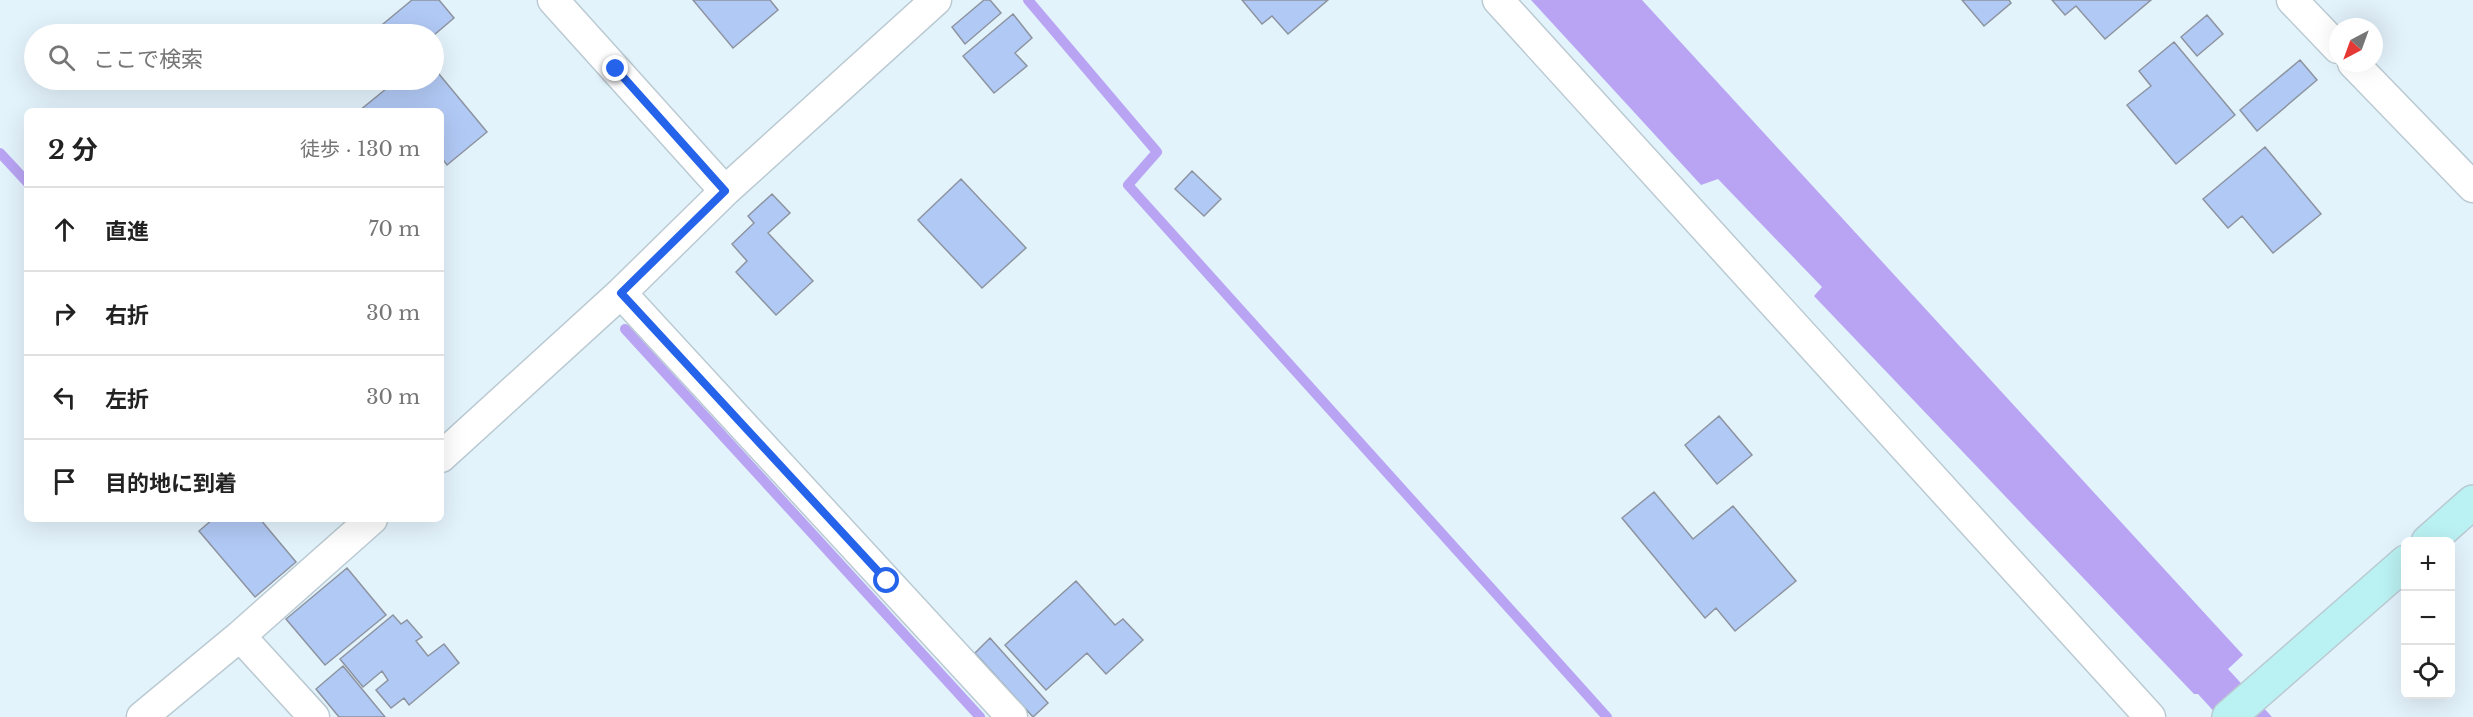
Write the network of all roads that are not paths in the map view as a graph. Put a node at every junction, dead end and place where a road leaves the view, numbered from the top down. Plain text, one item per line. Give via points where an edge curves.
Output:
1 (553, 0) edge
2 (936, 0) edge
3 (1498, 0) edge
4 (2292, 0) edge
5 (2329, 39) edge
6 (2362, 72) edge
7 (2473, 187) edge
8 (725, 191) junction
9 (621, 293) junction
10 (444, 454) edge
11 (2473, 502) edge
12 (369, 522) edge
13 (2434, 537) edge
14 (2401, 566) edge
15 (240, 636) junction
16 (142, 717) edge
17 (314, 717) edge
18 (1012, 717) edge
19 (2150, 717) edge
20 (2229, 717) edge

1 - 8 street
2 - 8 street
3 - 19 street
4 - 5 street
6 - 7 street
8 - 9 street
9 - 10 street
9 - 18 street
11 - 13 street
12 - 15 street
14 - 20 street
15 - 16 street
15 - 17 street

